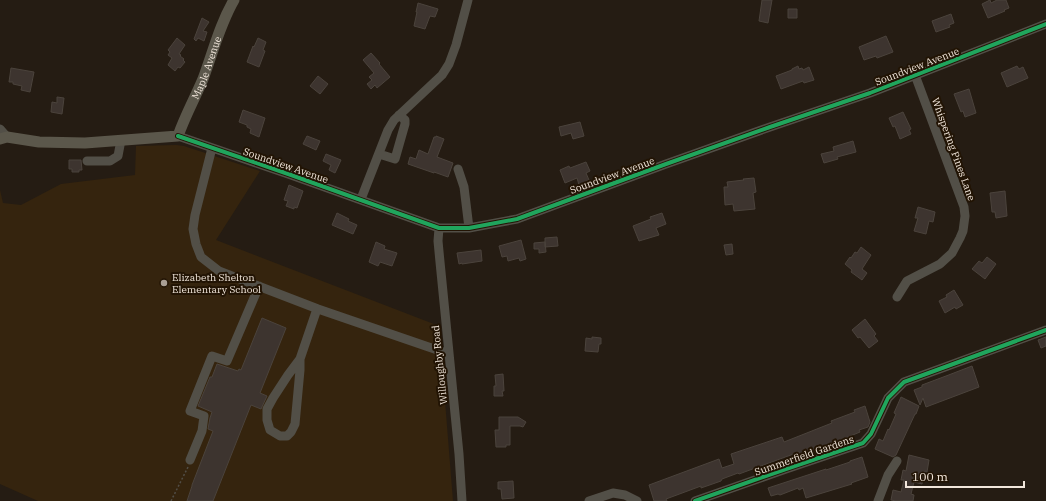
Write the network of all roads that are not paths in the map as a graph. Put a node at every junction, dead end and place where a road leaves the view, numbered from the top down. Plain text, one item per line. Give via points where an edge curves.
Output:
1 (234, 0) edge
2 (468, 0) edge
3 (1046, 24) edge
4 (915, 75) junction
5 (399, 115) junction
6 (2, 135) edge
7 (178, 136) junction
8 (120, 140) junction
9 (212, 148) junction
10 (379, 154) junction
11 (87, 161) dead end
12 (458, 168) dead end
13 (361, 200) junction
14 (439, 228) junction
15 (469, 228) junction
16 (259, 286) junction
17 (897, 297) dead end
18 (317, 309) junction
19 (1046, 330) edge
20 (449, 354) junction
21 (300, 359) junction
22 (190, 460) road end
23 (897, 461) dead end
24 (462, 501) edge
25 (589, 501) edge
26 (636, 501) edge
27 (695, 501) edge
28 (878, 501) edge

1 - 7 main road, Maple Avenue
2 - 5 street via 449,64 442,75
3 - 4 street, Soundview Avenue
4 - 15 street, Soundview Avenue via 517,219
4 - 17 street, Whispering Pines Lane via 964,207 965,216 963,231 952,253 940,264 907,281
5 - 10 street via 388,130
5 - 10 street via 405,120 405,124 395,159
6 - 8 main road, Soundview Avenue via 39,142 85,144
7 - 8 main road, Soundview Avenue
7 - 9 street, Soundview Avenue
8 - 11 street via 118,156 110,161
9 - 13 street, Soundview Avenue
9 - 16 street via 195,216 193,229 196,244 201,257 219,272
10 - 13 street
12 - 15 street via 464,187
13 - 14 street, Soundview Avenue
14 - 15 street, Soundview Avenue
14 - 20 street, Willoughby Road via 438,241
16 - 18 street
16 - 22 street via 227,361 212,356 190,410 204,416 202,431
18 - 20 street
18 - 21 street
19 - 27 street, Summerfield Gardens via 904,382 888,398 864,443
20 - 24 street, Willoughby Road
21 - 21 street via 267,409 270,430 280,436 287,436 295,424
23 - 28 street via 888,475
25 - 26 street via 613,493 625,495

